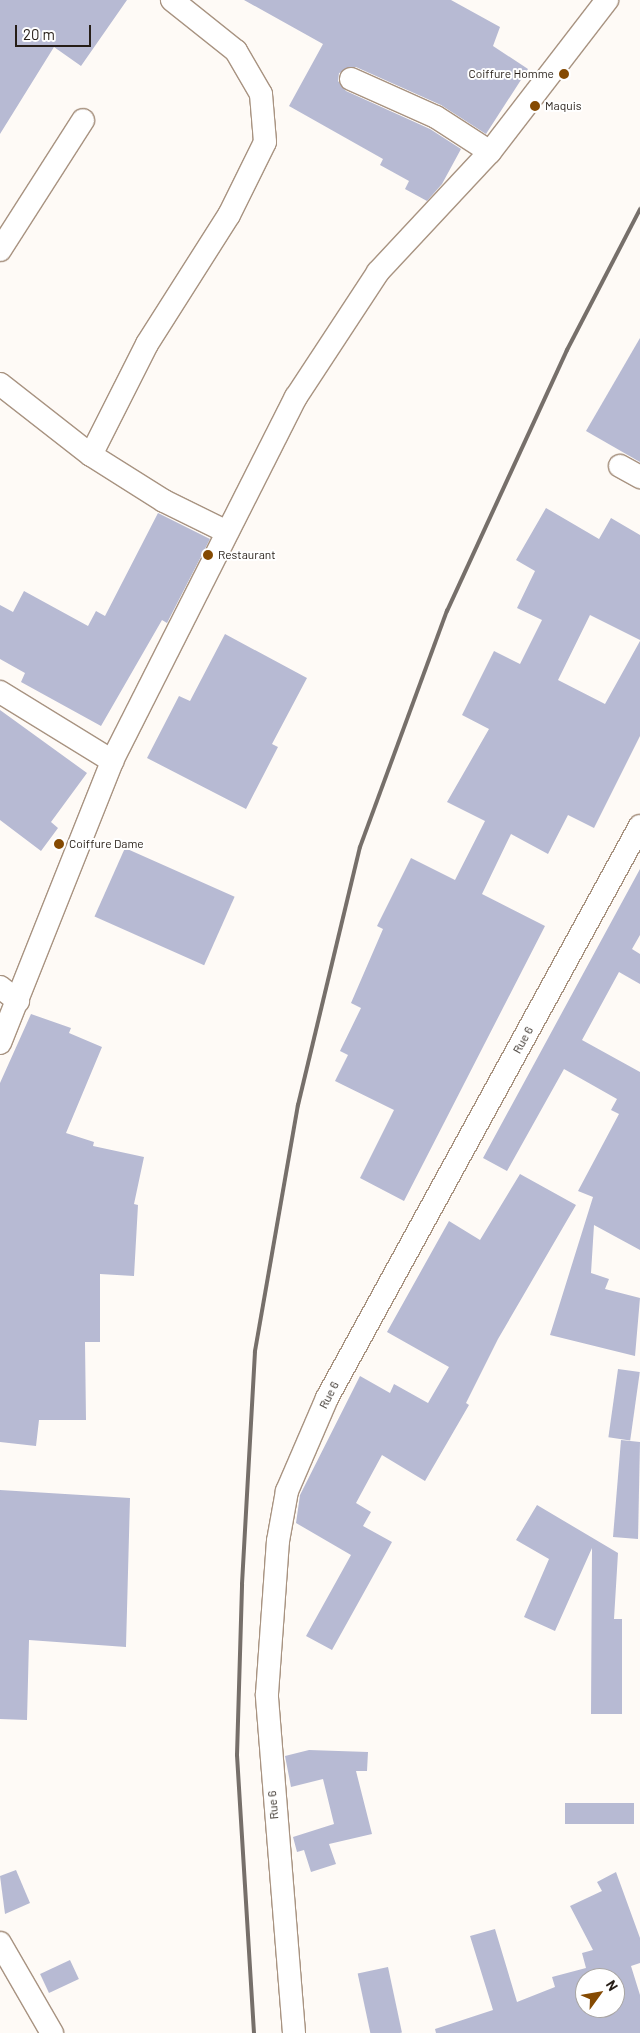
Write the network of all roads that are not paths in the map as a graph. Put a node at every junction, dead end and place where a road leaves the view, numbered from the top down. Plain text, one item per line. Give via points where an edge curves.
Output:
1 (172, 0) edge
2 (607, 0) edge
3 (351, 79) dead end
4 (83, 120) dead end
5 (490, 152) junction
6 (0, 250) edge
7 (0, 384) edge
8 (91, 455) junction
9 (620, 466) dead end
10 (640, 477) edge
11 (225, 531) junction
12 (0, 692) edge
13 (112, 761) junction
14 (640, 826) edge
15 (0, 987) edge
16 (18, 1001) junction
17 (0, 1043) edge
18 (0, 1942) edge
19 (52, 2033) edge
20 (294, 2033) edge

1 - 8 street via 236,51 261,94 265,142 229,215 147,344
2 - 5 street
3 - 5 street via 436,117
4 - 6 street
5 - 11 street via 412,231 335,334
7 - 8 street
8 - 11 street via 164,501
9 - 10 street
11 - 13 street
12 - 13 street
13 - 16 street
14 - 20 street, Rue 6 via 327,1398 287,1491 278,1541 267,1694
15 - 16 street
16 - 17 street
18 - 19 street

